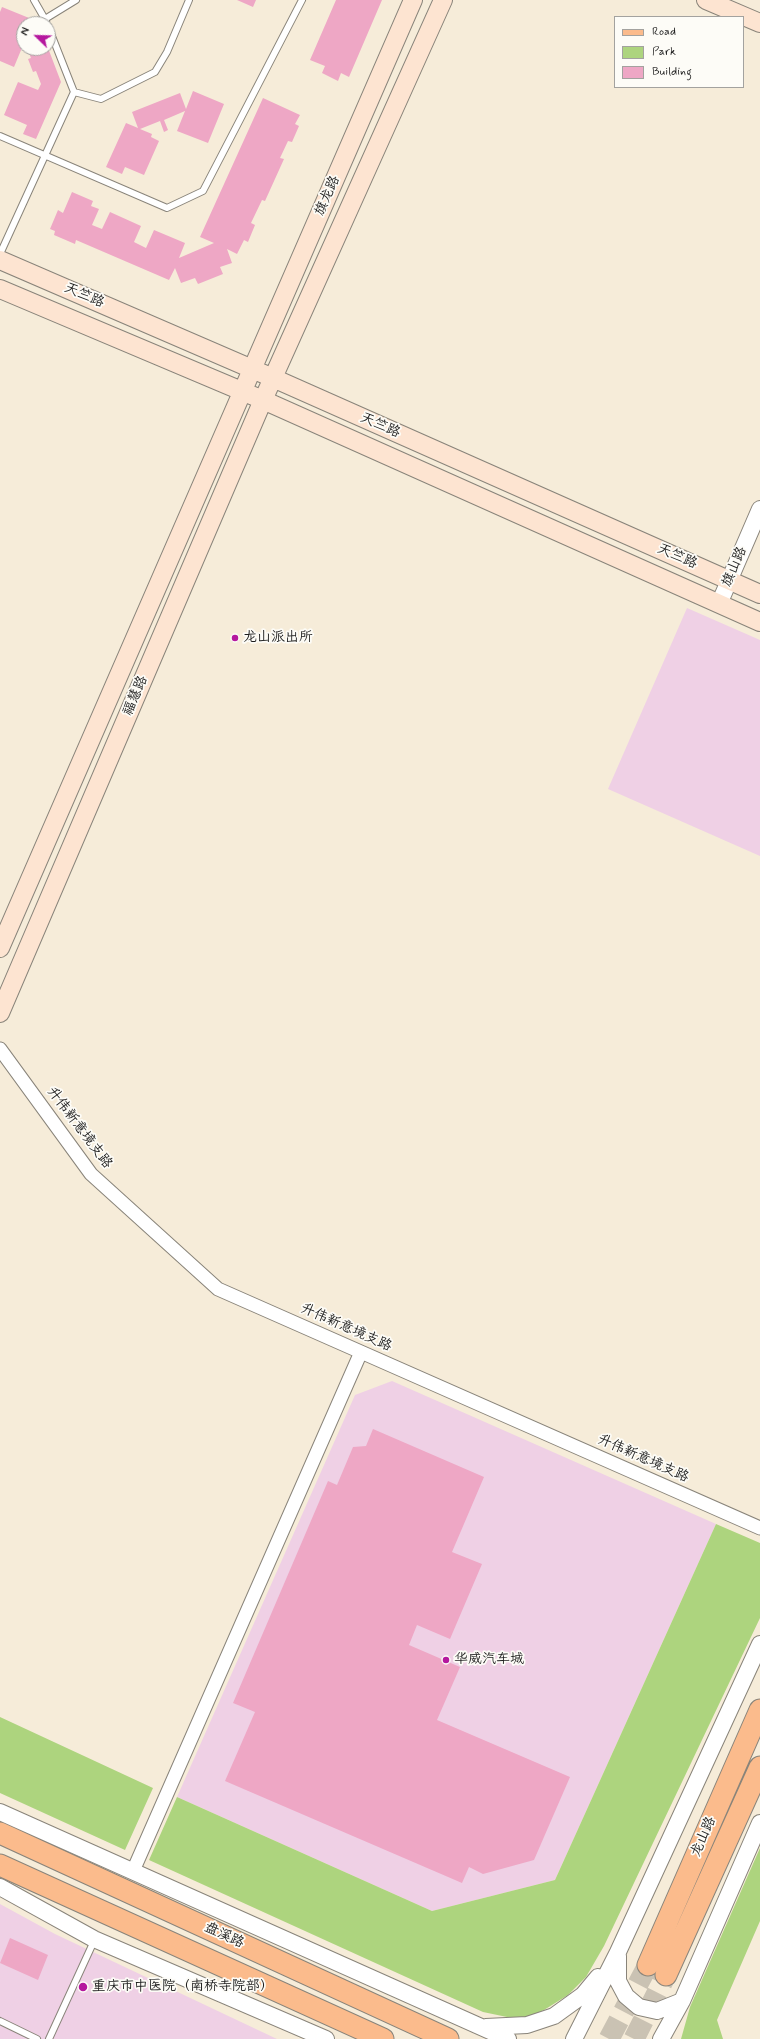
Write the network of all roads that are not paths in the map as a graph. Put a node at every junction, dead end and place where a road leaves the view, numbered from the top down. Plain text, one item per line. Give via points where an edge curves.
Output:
1 (34, 0) edge
2 (76, 0) edge
3 (189, 0) edge
4 (302, 0) edge
5 (413, 0) edge
6 (443, 0) edge
7 (706, 0) edge
8 (43, 16) edge
9 (56, 16) edge
10 (744, 16) edge
11 (744, 16) edge
12 (760, 23) edge
13 (56, 46) edge
14 (74, 92) junction
15 (0, 136) edge
16 (44, 156) junction
17 (0, 254) edge
18 (0, 260) edge
19 (0, 289) edge
20 (252, 369) junction
21 (273, 378) junction
22 (242, 392) junction
23 (263, 400) junction
24 (760, 509) edge
25 (729, 580) junction
26 (760, 594) edge
27 (719, 604) junction
28 (760, 622) edge
29 (0, 948) edge
30 (0, 1013) edge
31 (0, 1049) edge
32 (361, 1352) junction
33 (760, 1528) edge
34 (760, 1644) edge
35 (760, 1710) edge
36 (760, 1767) edge
37 (0, 1812) edge
38 (760, 1823) edge
39 (0, 1833) edge
40 (0, 1865) edge
41 (133, 1872) junction
42 (0, 1887) edge
43 (94, 1939) junction
44 (618, 1952) junction
45 (648, 1965) tunnel mouth
46 (666, 1975) tunnel mouth
47 (682, 2001) junction
48 (0, 2021) edge
49 (485, 2033) edge
50 (37, 2039) edge
51 (49, 2039) edge
52 (326, 2039) edge
53 (383, 2039) edge
54 (448, 2039) edge
55 (508, 2039) edge
56 (574, 2039) edge
57 (661, 2039) edge
58 (671, 2039) edge

1 - 8 lane
2 - 9 lane
3 - 14 lane via 167,52 155,72 101,100
4 - 16 lane via 203,191 167,208
5 - 20 main road, 旗龙路
6 - 21 main road, 福慧路
7 - 10 main road
11 - 12 main road
13 - 14 lane
14 - 16 lane
15 - 16 lane
16 - 17 lane
18 - 20 main road, 天竺路
19 - 22 main road, 天竺路
20 - 21 main road, 天竺路
20 - 22 main road, 旗龙路
21 - 23 main road, 福慧路
21 - 25 main road, 天竺路
22 - 23 main road, 天竺路
22 - 29 main road, 福慧路
23 - 27 main road, 天竺路
23 - 30 main road, 福慧路
24 - 25 street, 旗山路
25 - 26 main road, 天竺路
25 - 27 street, 旗山路
27 - 28 main road, 天竺路
31 - 32 street, 升伟新意境支路 via 91,1174 218,1289
32 - 33 street, 升伟新意境支路
32 - 41 street
34 - 44 street
35 - 45 main road, 龙山路
36 - 46 main road, 龙山路
37 - 41 street
38 - 47 street
39 - 54 main road, 盘溪路
40 - 53 main road, 盘溪路
41 - 49 street
42 - 43 street
43 - 51 lane
43 - 52 street
44 - 47 street via 618,1981 626,1996 639,2007 657,2011
44 - 49 street via 583,1995 554,2016 527,2026
44 - 56 street
47 - 57 street
47 - 58 street
48 - 50 lane
49 - 55 street

